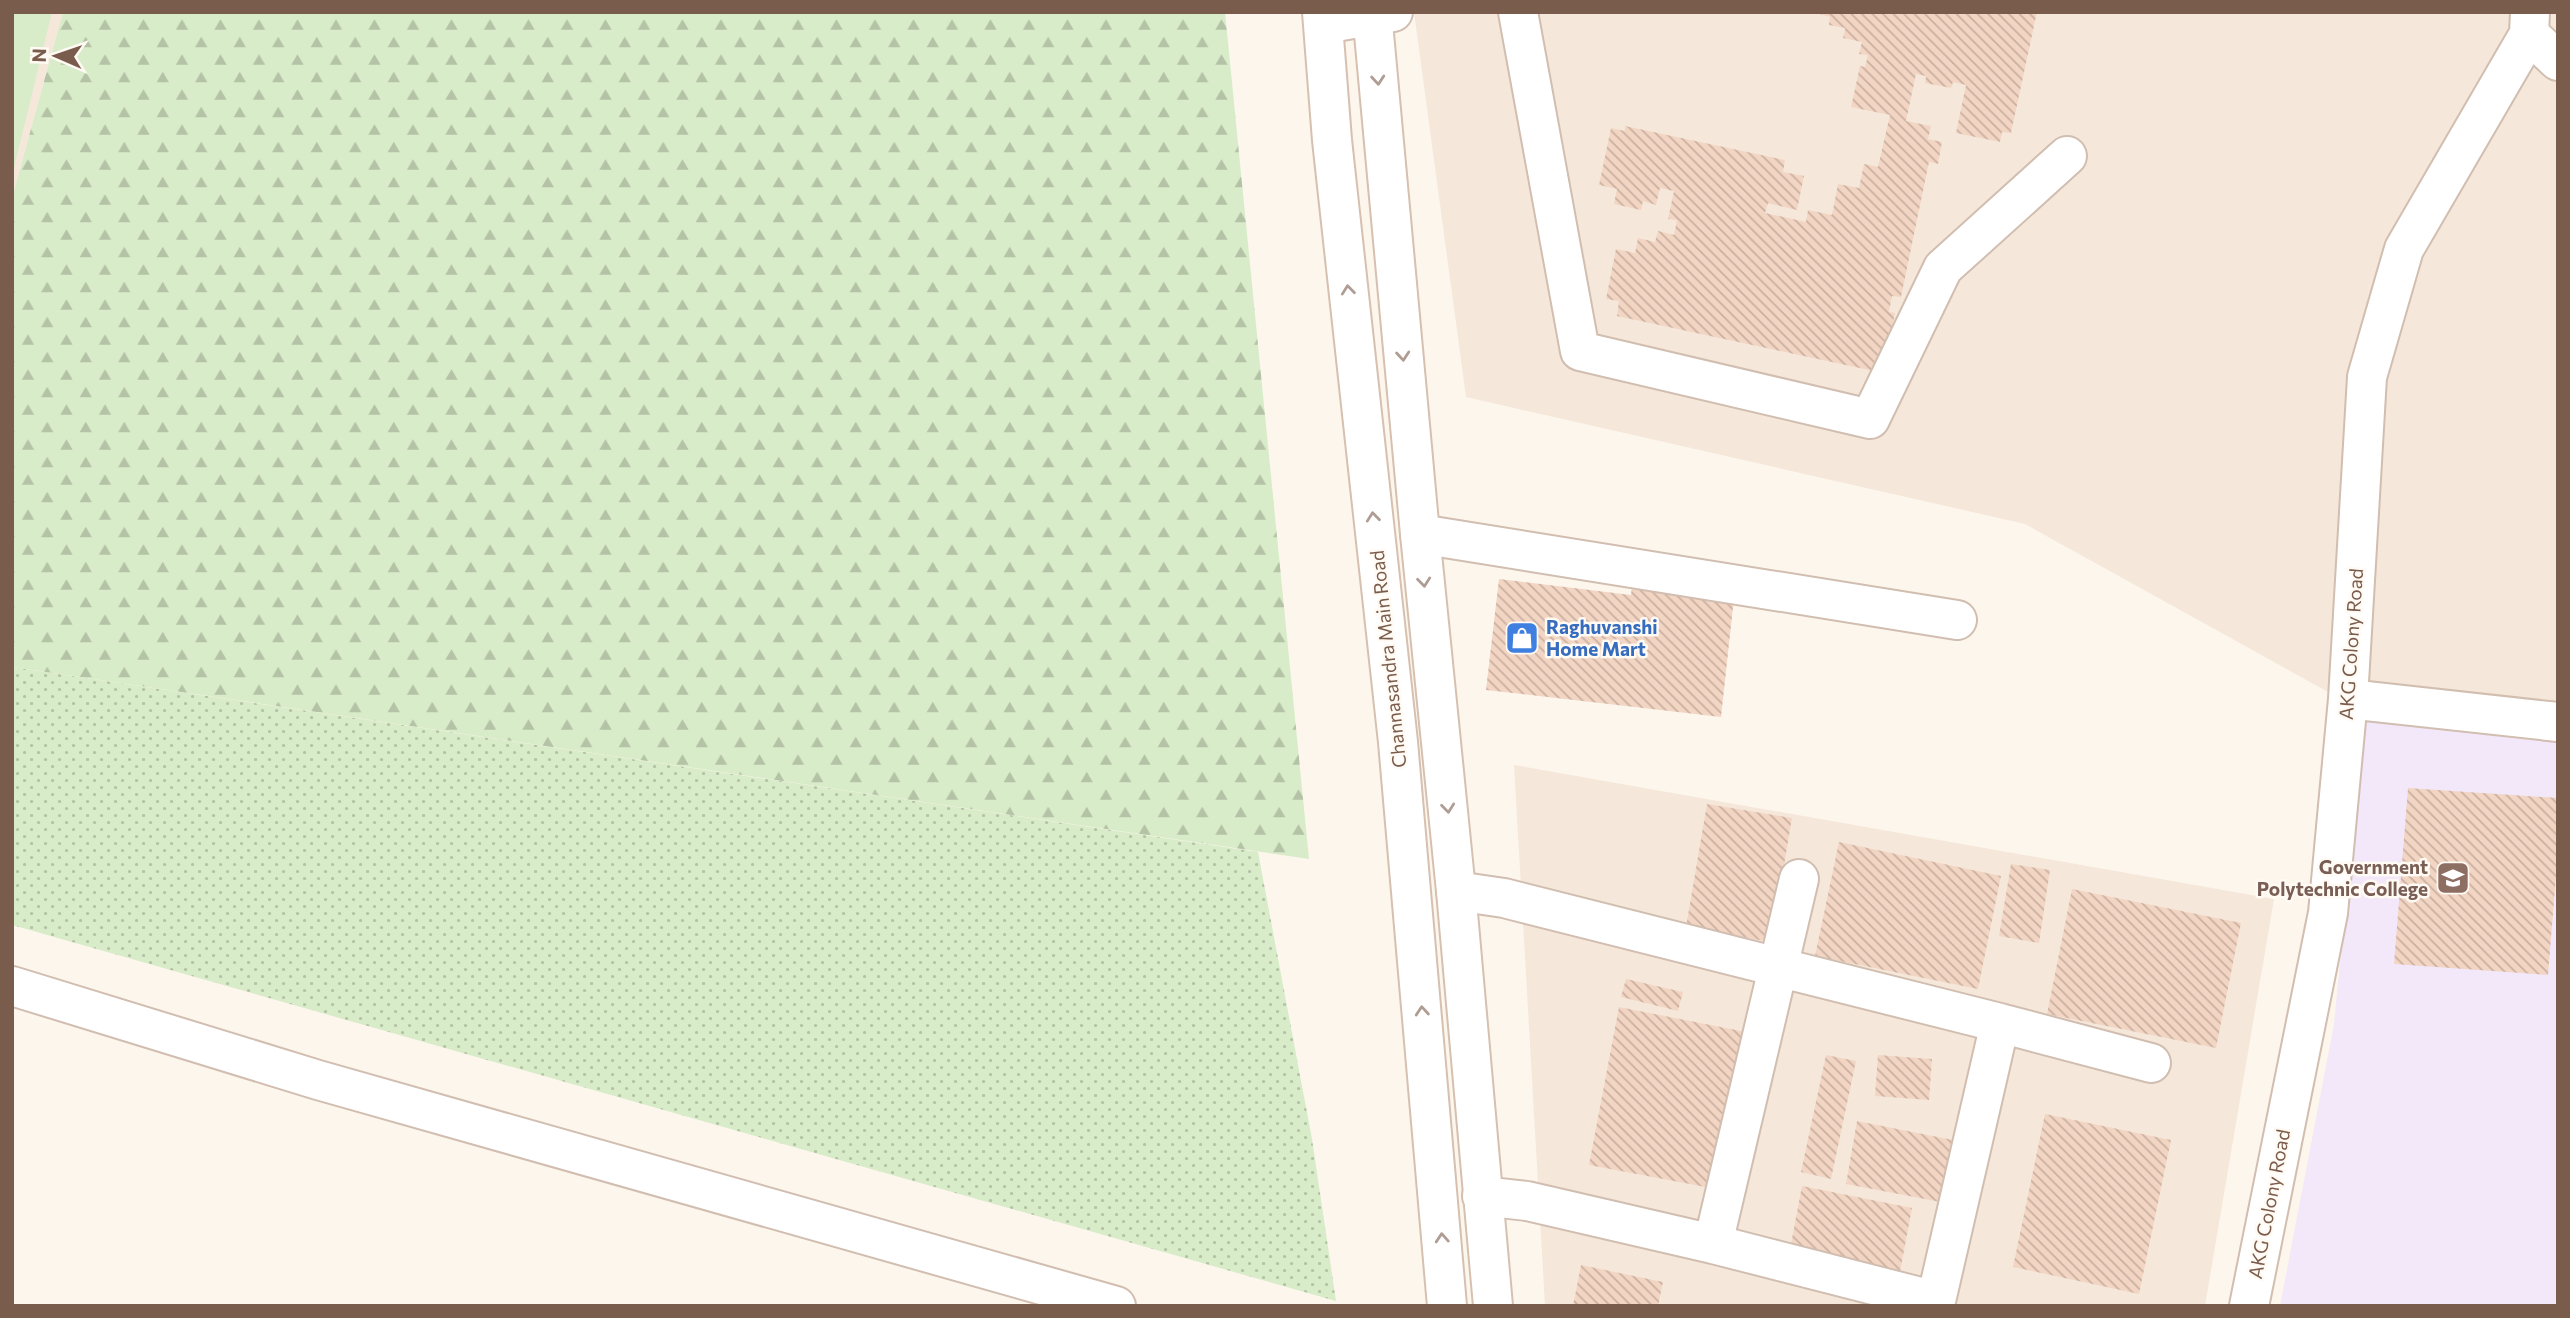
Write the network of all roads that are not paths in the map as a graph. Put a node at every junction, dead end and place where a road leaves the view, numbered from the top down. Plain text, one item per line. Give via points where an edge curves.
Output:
1 (1518, 12) edge
2 (1379, 14) edge
3 (1323, 18) edge
4 (2530, 23) edge
5 (2558, 61) edge
6 (2067, 156) dead end
7 (1420, 534) junction
8 (1957, 620) dead end
9 (2348, 699) junction
10 (2558, 722) edge
11 (1799, 879) dead end
12 (1456, 891) junction
13 (1779, 969) junction
14 (12, 986) edge
15 (2000, 1024) junction
16 (2151, 1063) dead end
17 (1482, 1195) junction
18 (1713, 1244) junction
19 (1942, 1304) edge
20 (1116, 1306) edge
21 (1447, 1306) edge
22 (1493, 1306) edge
23 (2249, 1306) edge

1 - 6 street via 1580,351 1870,419 1943,268
2 - 3 street
2 -> 7 street
21 -> 3 street, Channasandra Main Road via 1398,742 1332,140
4 - 5 street
4 - 9 street, AKG Colony Road via 2404,249 2367,377
7 - 8 street
7 -> 12 street
9 - 10 street
9 - 23 street, AKG Colony Road via 2328,913
11 - 13 street
12 - 13 street via 1504,898
12 - 17 street
13 - 15 street
13 - 18 street
14 - 20 street via 331,1084
15 - 16 street
15 - 19 street
17 - 18 street
17 - 22 street
18 - 19 street

